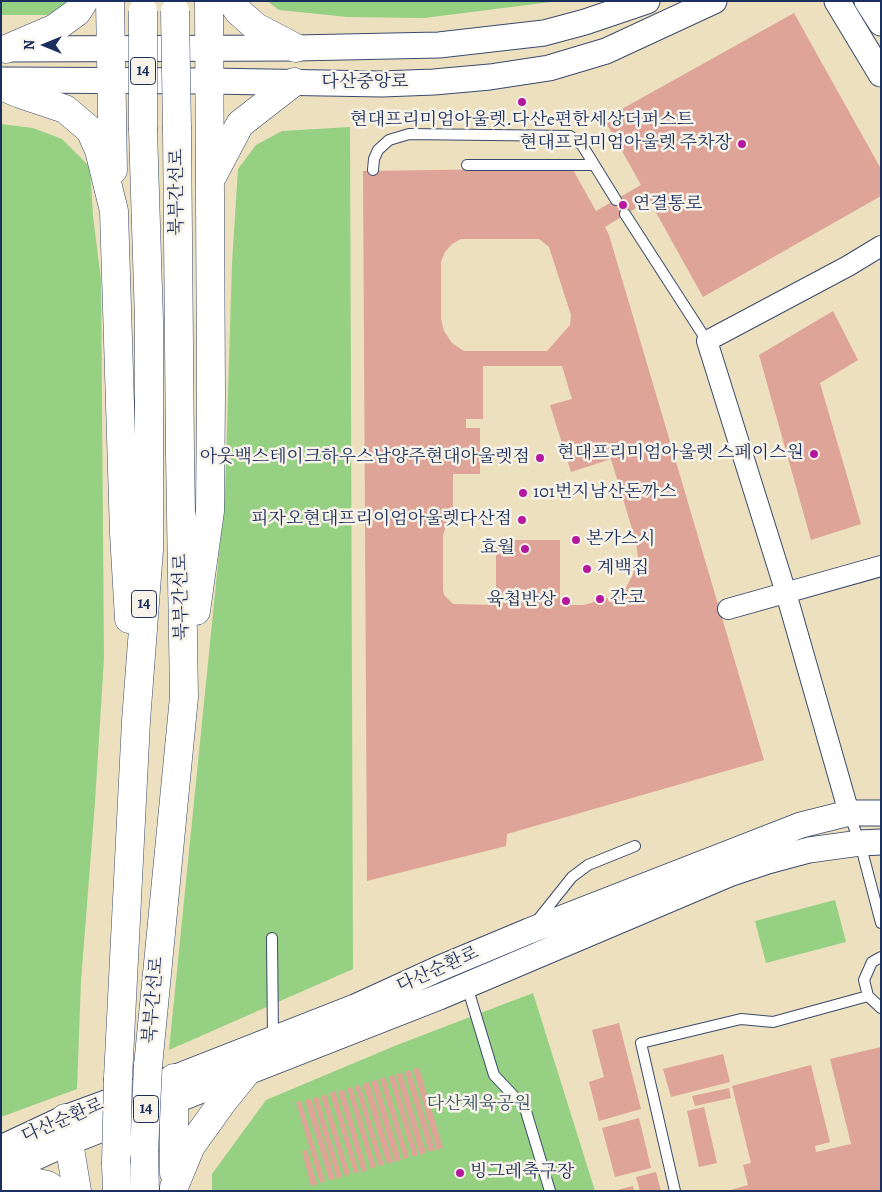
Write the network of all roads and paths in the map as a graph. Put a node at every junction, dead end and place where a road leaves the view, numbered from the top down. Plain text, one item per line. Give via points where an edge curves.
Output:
1 (84, 1) edge
2 (110, 1) edge
3 (209, 1) edge
4 (230, 1) edge
5 (646, 1) edge
6 (714, 1) edge
7 (837, 1) edge
8 (867, 1) edge
9 (143, 6) edge
10 (174, 6) edge
11 (881, 22) edge
12 (296, 48) junction
13 (4, 49) edge
14 (110, 49) junction
15 (210, 49) junction
16 (881, 74) edge
17 (1, 80) edge
18 (110, 80) junction
19 (210, 81) junction
20 (294, 82) junction
21 (1, 86) edge
22 (593, 164) junction
23 (467, 165) dead end
24 (373, 170) dead end
25 (210, 181) junction
26 (616, 200) dead end
27 (114, 211) junction
28 (625, 214) dead end
29 (881, 246) edge
30 (707, 341) junction
31 (881, 566) edge
32 (786, 593) junction
33 (728, 609) dead end
34 (184, 697) junction
35 (136, 721) junction
36 (849, 813) junction
37 (881, 814) edge
38 (870, 842) edge
39 (635, 846) dead end
40 (881, 924) edge
41 (529, 931) junction
42 (272, 938) dead end
43 (881, 957) edge
44 (467, 985) junction
45 (868, 996) junction
46 (881, 1008) edge
47 (273, 1039) junction
48 (246, 1073) junction
49 (174, 1089) junction
50 (67, 1130) junction
51 (1, 1148) edge
52 (1, 1174) edge
53 (117, 1178) edge
54 (1, 1182) edge
55 (174, 1189) edge
56 (56, 1191) edge
57 (77, 1191) edge
58 (145, 1191) edge
59 (550, 1191) edge
60 (675, 1191) edge

1 - 13 highway via 77,12 55,28
2 - 14 highway
3 - 15 highway
4 - 12 highway via 256,27
5 - 12 street, 다산중앙로 via 544,33 439,45
6 - 20 street, 다산중앙로 via 606,51 549,68 434,82
7 - 16 street
8 - 11 street
9 - 35 highway, 북부간선로 / 14, bridge via 148,550
10 - 34 highway, 북부간선로 / 14, bridge
12 - 15 street, 다산중앙로
13 - 14 street, 다산중앙로
14 - 15 street, 다산중앙로
14 - 18 highway
15 - 19 highway
17 - 18 street, 다산중앙로
18 - 19 street, 다산중앙로
18 - 27 highway
19 - 20 street, 다산중앙로
19 - 25 highway
20 - 25 highway via 240,124
21 - 27 highway via 65,109 90,130 99,150
22 - 23 lane
22 - 24 lane via 582,145 570,136 409,134 389,140 378,150
22 - 26 lane
25 - 34 highway via 210,511
27 - 35 highway via 124,534
28 - 30 lane
29 - 30 street
30 - 32 street
31 - 32 street
32 - 33 street
32 - 36 street
34 - 58 highway, 북부간선로 / 14, bridge via 148,1066
35 - 53 highway, 북부간선로 / 14, bridge via 118,1078
36 - 37 street, 다산순환로
36 - 38 lane
36 - 41 street, 다산순환로 via 802,825
38 - 40 lane
38 - 44 street, 다산순환로 via 809,850 729,874
39 - 41 lane via 588,865 572,877
41 - 47 street, 다산순환로
42 - 47 lane
43 - 45 lane via 872,962 864,980
44 - 48 street, 다산순환로
44 - 59 lane via 494,1075 525,1108
45 - 46 lane
45 - 60 lane via 773,1022 741,1019 641,1043
47 - 49 street, 다산순환로
48 - 49 street, 다산순환로
48 - 55 highway via 191,1146
49 - 50 street, 다산순환로
49 - 55 highway
50 - 51 street, 다산순환로
50 - 52 street, 다산순환로
50 - 57 highway
54 - 56 highway via 23,1180 48,1185

